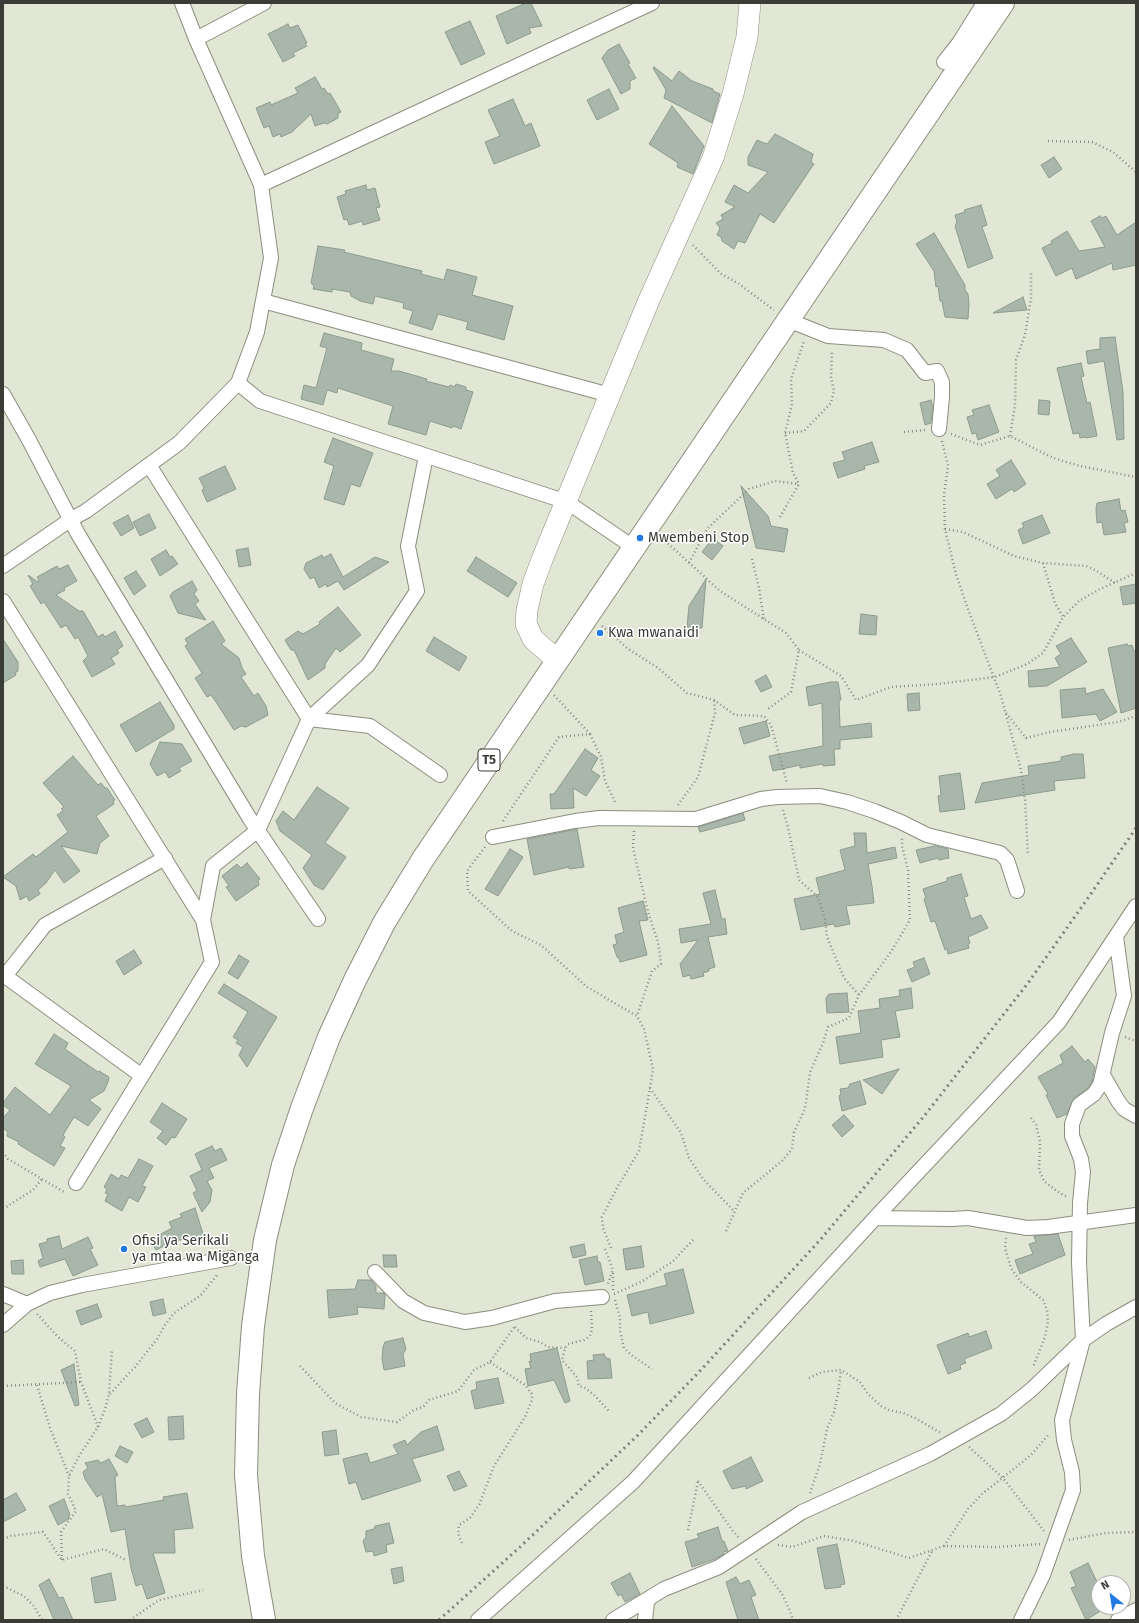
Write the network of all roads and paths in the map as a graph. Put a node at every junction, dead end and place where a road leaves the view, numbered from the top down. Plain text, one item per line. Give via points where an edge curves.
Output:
1 (182, 3) edge
2 (264, 3) edge
3 (652, 3) edge
4 (750, 3) edge
5 (984, 3) edge
6 (1003, 3) edge
7 (196, 38) junction
8 (944, 62) dead end
9 (1048, 141) dead end
10 (1136, 172) edge
11 (261, 185) junction
12 (681, 230) junction
13 (1031, 272) dead end
14 (263, 301) junction
15 (788, 320) junction
16 (811, 328) junction
17 (828, 336) junction
18 (238, 384) junction
19 (3, 394) edge
20 (610, 396) junction
21 (939, 429) junction
22 (904, 432) dead end
23 (786, 433) junction
24 (1010, 436) junction
25 (426, 456) junction
26 (149, 466) junction
27 (1136, 477) edge
28 (799, 484) junction
29 (567, 502) junction
30 (780, 518) dead end
31 (70, 520) junction
32 (648, 525) junction
33 (945, 529) junction
34 (633, 547) junction
35 (752, 559) dead end
36 (689, 563) junction
37 (1043, 563) junction
38 (3, 566) edge
39 (1136, 574) edge
40 (1116, 583) junction
41 (3, 601) edge
42 (588, 614) junction
43 (1063, 617) junction
44 (764, 620) junction
45 (799, 650) junction
46 (557, 660) junction
47 (995, 676) junction
48 (542, 681) junction
49 (714, 700) junction
50 (768, 709) dead end
51 (1006, 712) junction
52 (1136, 716) edge
53 (309, 719) junction
54 (590, 734) junction
55 (440, 776) dead end
56 (792, 796) junction
57 (778, 797) junction
58 (630, 819) junction
59 (667, 819) junction
60 (901, 822) junction
61 (258, 830) junction
62 (493, 837) junction
63 (1028, 855) dead end
64 (165, 858) junction
65 (1017, 891) dead end
66 (1136, 906) edge
67 (318, 919) dead end
68 (203, 920) junction
69 (1116, 936) junction
70 (859, 995) junction
71 (637, 1016) junction
72 (1102, 1075) junction
73 (142, 1076) junction
74 (650, 1088) junction
75 (1136, 1116) edge
76 (1032, 1118) dead end
77 (3, 1152) edge
78 (42, 1179) junction
79 (76, 1183) dead end
80 (66, 1193) dead end
81 (1080, 1203) junction
82 (3, 1209) edge
83 (734, 1211) junction
84 (1136, 1215) edge
85 (875, 1218) junction
86 (1122, 1218) junction
87 (1079, 1222) junction
88 (1136, 1223) edge
89 (1007, 1225) junction
90 (726, 1231) dead end
91 (694, 1238) dead end
92 (611, 1248) dead end
93 (605, 1249) dead end
94 (231, 1258) joint
95 (613, 1270) junction
96 (375, 1272) dead end
97 (3, 1294) edge
98 (608, 1296) junction
99 (27, 1304) junction
100 (526, 1308) junction
101 (1136, 1308) edge
102 (3, 1325) edge
103 (515, 1327) junction
104 (1082, 1340) junction
105 (565, 1348) junction
106 (112, 1349) dead end
107 (490, 1362) junction
108 (300, 1366) dead end
109 (1033, 1368) dead end
110 (652, 1369) dead end
111 (841, 1370) junction
112 (809, 1378) dead end
113 (81, 1382) junction
114 (36, 1384) junction
115 (3, 1386) edge
116 (109, 1394) junction
117 (609, 1410) dead end
118 (1062, 1420) junction
119 (98, 1427) junction
120 (955, 1439) junction
121 (69, 1476) junction
122 (1003, 1478) junction
123 (802, 1512) junction
124 (688, 1530) dead end
125 (1136, 1532) edge
126 (3, 1539) edge
127 (462, 1543) dead end
128 (1054, 1543) junction
129 (753, 1546) junction
130 (944, 1546) junction
131 (932, 1550) junction
132 (62, 1560) junction
133 (126, 1560) dead end
134 (3, 1586) edge
135 (203, 1590) dead end
136 (651, 1597) junction
137 (1136, 1610) edge
138 (42, 1620) edge
139 (130, 1620) edge
140 (264, 1620) edge
141 (478, 1620) edge
142 (613, 1620) edge
143 (645, 1620) edge
144 (793, 1620) edge
145 (896, 1620) edge
146 (1021, 1620) edge
147 (1118, 1620) edge

1 - 7 street
2 - 7 street
3 - 11 street
4 - 12 street via 747,37 733,94 713,158
5 - 8 street
6 - 15 highway, T5
7 - 11 street
9 - 10 path via 1092,142 1113,152
11 - 14 street via 271,258
12 - 15 path via 720,273
12 - 20 street
13 - 24 path via 1031,298 1025,335 1016,360 1015,405
14 - 18 street via 257,332
14 - 20 street
15 - 16 street
15 - 32 highway, T5
16 - 17 street
16 - 23 path via 791,379 792,404
17 - 21 street via 884,340 907,350 925,373 937,371 942,382
17 - 23 path via 833,356 831,373 834,398 804,431
18 - 25 street via 260,401
18 - 26 street via 179,443
19 - 31 street
20 - 29 street
21 - 22 path
21 - 24 path via 980,445
21 - 33 path via 948,466 944,495
23 - 28 path via 793,473
24 - 27 path via 1053,458
25 - 29 street
25 - 53 street via 408,546 417,591 368,664
26 - 31 street
26 - 53 street
28 - 30 path
28 - 36 path via 775,480 750,489 707,529
29 - 34 street
29 - 46 street via 533,584 526,624 533,639
31 - 38 street
31 - 61 street
32 - 34 highway, T5
32 - 36 path
33 - 37 path via 963,532 1014,556
33 - 47 path via 956,574
34 - 42 highway, T5
35 - 44 path
36 - 44 path via 720,591
37 - 40 path via 1086,566
37 - 43 path via 1054,604
39 - 40 path
40 - 43 path via 1079,602
41 - 64 street
42 - 46 highway, T5
42 - 49 path via 627,648 658,668 687,693
43 - 47 path via 1043,653 1027,664
44 - 45 path via 786,633
45 - 47 path via 841,676 856,700 891,687
45 - 50 path via 791,692
46 - 48 highway, T5
47 - 51 path
48 - 54 path
48 - 140 highway, T5 via 423,859 384,923 329,1037 283,1165 265,1240 252,1326 248,1394 247,1483 253,1556
49 - 56 path via 736,715 764,716 771,725
49 - 59 path via 715,713 698,777
51 - 52 path via 1026,738 1118,722
51 - 63 path via 1021,770
53 - 55 street via 370,726
53 - 61 street
54 - 58 path via 601,757 605,782
54 - 62 path via 559,737
56 - 57 street
56 - 60 street via 820,796 847,802
57 - 59 street via 761,799 696,819
57 - 70 path via 788,826 799,880 818,897 827,937 844,978
58 - 59 street
58 - 62 street via 599,818 575,821
58 - 71 path via 633,848 658,942 661,964 652,971
60 - 65 street via 927,835 1000,854 1008,860
60 - 70 path via 902,846 908,870 910,920 891,952
61 - 67 street
61 - 68 street via 213,866
62 - 71 path via 467,871 468,891 512,931 541,945 587,987
64 - 68 street
64 - 73 street via 45,926 5,976
66 - 69 street
68 - 73 street via 212,962
69 - 72 street via 1124,996
69 - 85 street via 1059,1022
70 - 83 path via 849,1018 828,1027 810,1072 805,1109 794,1132 792,1149 782,1161 743,1193
71 - 74 path via 644,1029 653,1069
72 - 75 street via 1124,1109
72 - 81 street via 1097,1091 1079,1105 1072,1124 1072,1136 1083,1172
73 - 79 street
74 - 83 path via 681,1132 689,1158 704,1179
74 - 92 path via 639,1151 602,1217 602,1228
76 - 81 path via 1040,1142 1039,1170 1044,1181 1058,1192
77 - 78 path via 8,1159
78 - 80 path
78 - 82 path via 33,1190
81 - 87 street
83 - 90 path
84 - 86 street
85 - 89 street via 968,1218
85 - 141 street via 634,1482
86 - 87 street
86 - 88 street
87 - 89 street via 1027,1228
87 - 104 street
89 - 109 path via 1005,1248 1011,1268 1020,1282 1043,1300 1047,1310 1045,1337
91 - 98 path via 672,1262 641,1282
93 - 95 path
94 - 99 street via 82,1285 50,1293
94 - 116 path via 200,1296 174,1313 158,1339
95 - 98 path
95 - 98 path
96 - 100 street via 403,1301 424,1312 451,1319 465,1322 492,1318
97 - 99 street
98 - 100 street via 555,1301
98 - 105 path via 592,1302 590,1336 568,1344
98 - 110 path via 620,1318 624,1348
99 - 102 street
99 - 113 path via 75,1351
100 - 103 path
101 - 104 street
103 - 105 path via 526,1338 548,1347
103 - 107 path
104 - 118 street
104 - 120 street via 1019,1400 1001,1414
105 - 117 path via 562,1360 577,1378 579,1386 594,1395
106 - 116 path
107 - 108 path via 474,1370 458,1391 429,1400 423,1407 397,1422 361,1418 335,1403
107 - 127 path via 526,1385 532,1394 532,1400 527,1413 494,1466 479,1505 470,1518 459,1525 458,1533
111 - 112 path via 822,1372
111 - 120 path via 860,1382 871,1398 881,1406 915,1418
111 - 123 path via 834,1412 827,1428 820,1464
113 - 114 path
113 - 119 path
114 - 115 path
114 - 121 path
116 - 119 path
118 - 122 path via 1030,1456
118 - 128 street via 1073,1490
119 - 121 path
120 - 122 path via 969,1447
120 - 123 street via 930,1454
121 - 132 path via 68,1494 76,1512 61,1532
122 - 128 path
122 - 130 path via 968,1509
123 - 129 street
124 - 129 path via 698,1482 732,1530
125 - 128 path via 1106,1533
126 - 132 path via 43,1532
128 - 130 path via 997,1547
128 - 146 street via 1043,1575
129 - 131 path via 792,1547 824,1536 854,1541 909,1558
129 - 136 street via 719,1567 664,1589
129 - 144 path via 782,1594
130 - 131 path
131 - 145 path
132 - 133 path via 104,1548
134 - 138 path via 24,1596
135 - 139 path via 159,1600
136 - 142 street
136 - 143 street via 647,1602
137 - 147 street

